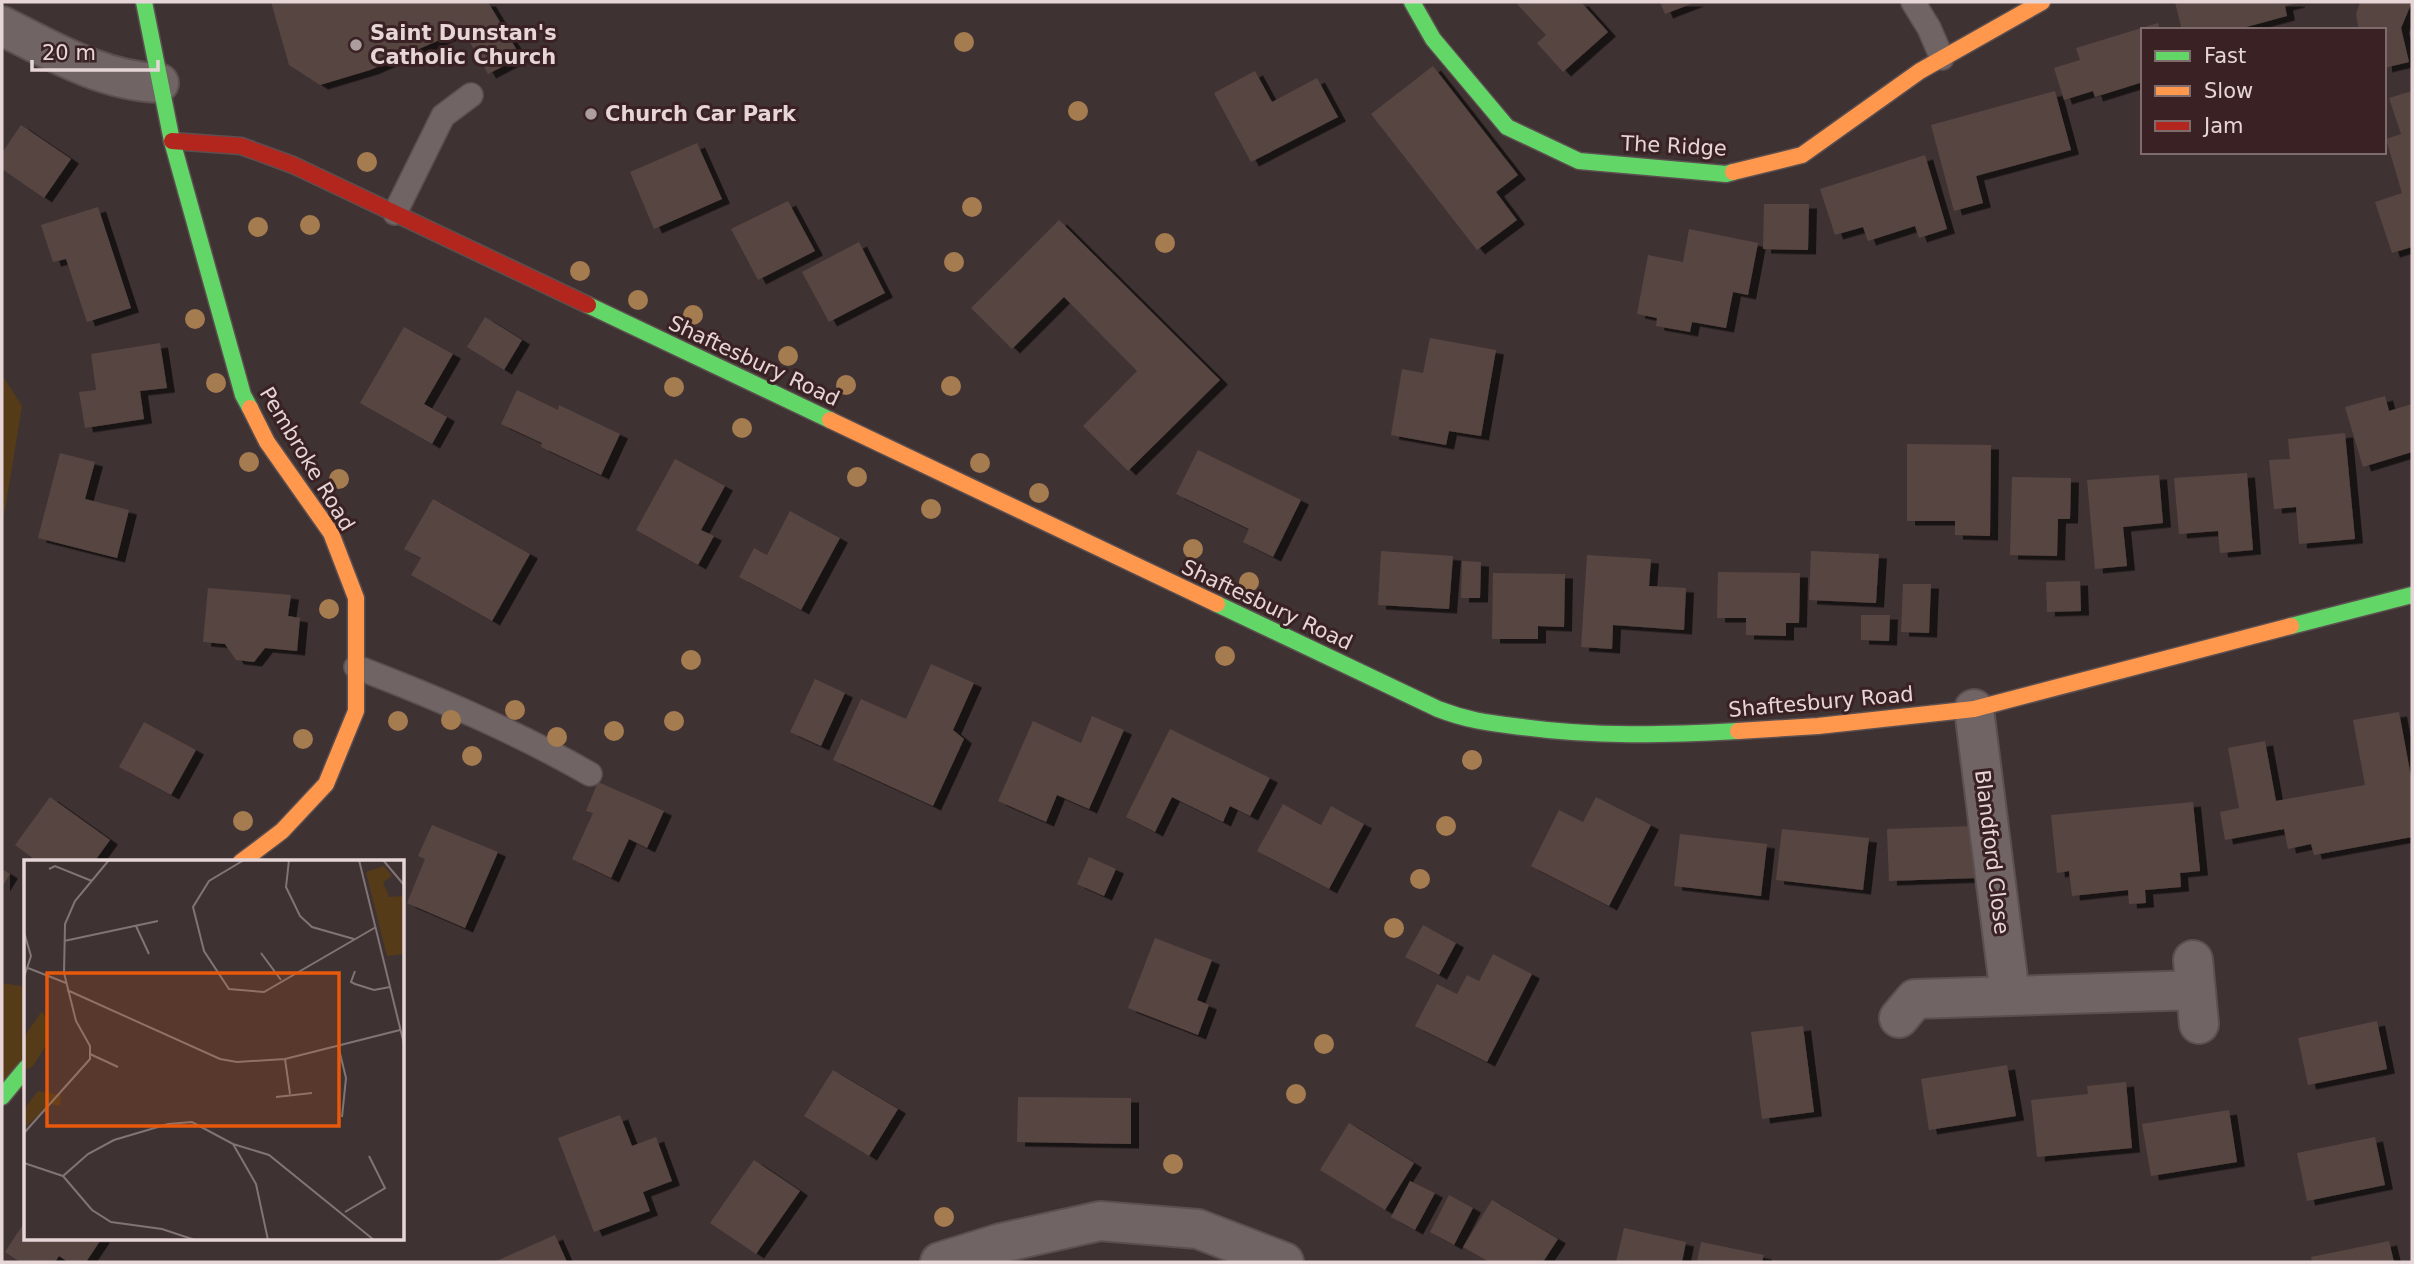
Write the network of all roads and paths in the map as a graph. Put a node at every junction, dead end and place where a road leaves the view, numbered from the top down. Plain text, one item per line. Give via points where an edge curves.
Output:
1 (144, 2) edge
2 (1412, 2) edge
3 (1913, 2) edge
4 (2042, 2) edge
5 (2, 26) edge
6 (1942, 58) junction
7 (159, 83) junction
8 (471, 95) dead end
9 (172, 141) junction
10 (395, 213) junction
11 (2412, 597) edge
12 (356, 667) junction
13 (1973, 709) junction
14 (590, 774) dead end
15 (244, 860) edge
16 (2196, 991) dead end
17 (2010, 995) junction
18 (1899, 1018) dead end
19 (24, 1070) edge
20 (2, 1097) edge
21 (940, 1262) edge
22 (1284, 1262) edge

1 - 7 street, Pembroke Road
2 - 6 street, The Ridge via 1433,39 1507,127 1579,161 1726,174 1801,155
3 - 6 lane
4 - 6 street, The Ridge
5 - 7 street via 83,66 134,82
7 - 9 street, Pembroke Road
8 - 10 lane via 443,116
9 - 10 street, Shaftesbury Road via 241,146
9 - 12 street, Pembroke Road via 243,395 267,442 331,533 356,598
10 - 13 street, Shaftesbury Road via 1467,720 1573,734 1684,734 1818,726
11 - 13 street, Shaftesbury Road
12 - 14 lane via 478,716
12 - 15 street, Pembroke Road via 356,711 326,784 282,831
13 - 17 street, Blandford Close
16 - 17 street
17 - 18 street via 1915,999
19 - 20 street
21 - 22 street via 1100,1221 1198,1229

